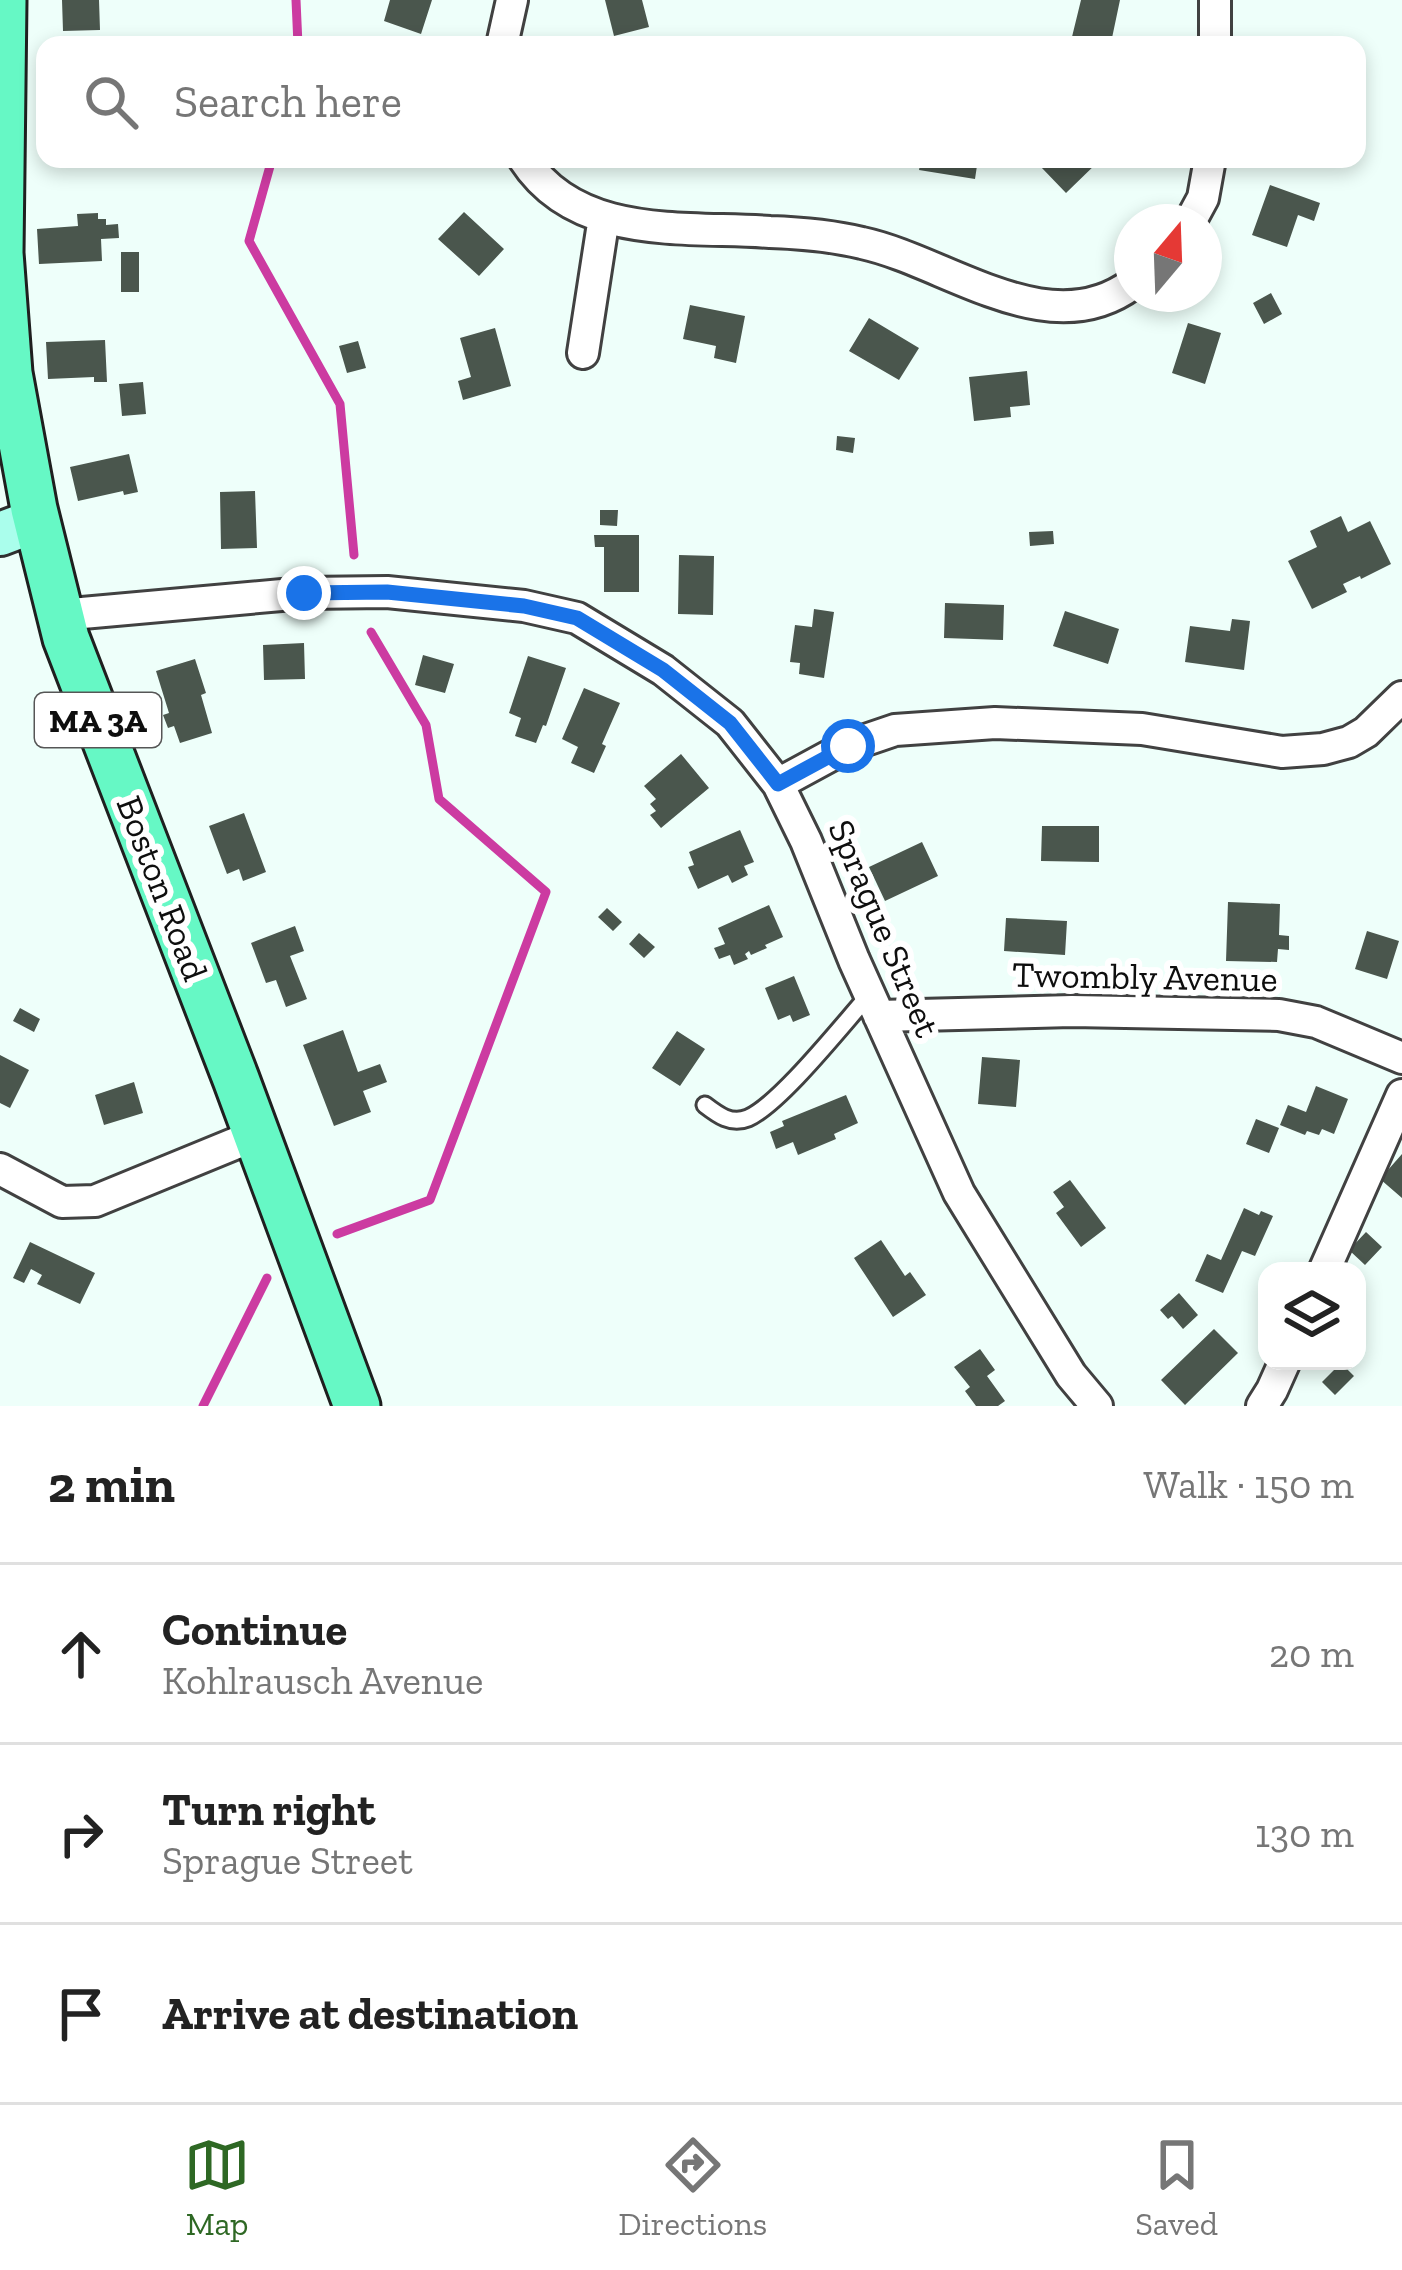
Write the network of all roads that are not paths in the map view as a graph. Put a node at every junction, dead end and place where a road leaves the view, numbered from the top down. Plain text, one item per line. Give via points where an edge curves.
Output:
1 (3, 0) edge
2 (512, 0) edge
3 (1214, 0) edge
4 (504, 36) edge
5 (1215, 36) edge
6 (532, 168) edge
7 (1208, 168) edge
8 (1200, 204) edge
9 (604, 217) junction
10 (1114, 295) edge
11 (583, 353) dead end
12 (18, 527) edge
13 (60, 615) junction
14 (1402, 697) edge
15 (778, 784) junction
16 (874, 1005) junction
17 (1402, 1058) edge
18 (1402, 1095) edge
19 (705, 1105) dead end
20 (256, 1135) junction
21 (0, 1169) edge
22 (1328, 1262) edge
23 (1280, 1370) edge
24 (357, 1406) edge
25 (1097, 1406) edge
26 (1262, 1406) edge

1 - 12 main road, Boston Road / MA 3A via 0,253
2 - 4 street
3 - 5 street
6 - 9 street via 577,208
7 - 8 street
9 - 10 street via 863,243 1012,301 1075,307
9 - 11 street
12 - 13 main road, Boston Road / MA 3A
13 - 15 street, Sprague Street via 387,592 577,618 730,723
13 - 20 main road, Boston Road / MA 3A
14 - 15 street via 1366,732 1323,749 1282,752 1142,729 995,723 896,730
15 - 16 street, Sprague Street
16 - 17 street, Twombly Avenue via 1280,1015
16 - 19 lane via 745,1120 723,1119
16 - 25 street, Sprague Street via 958,1193
18 - 22 street
20 - 21 street via 95,1201 62,1202
20 - 24 main road, Boston Road / MA 3A
23 - 26 street

